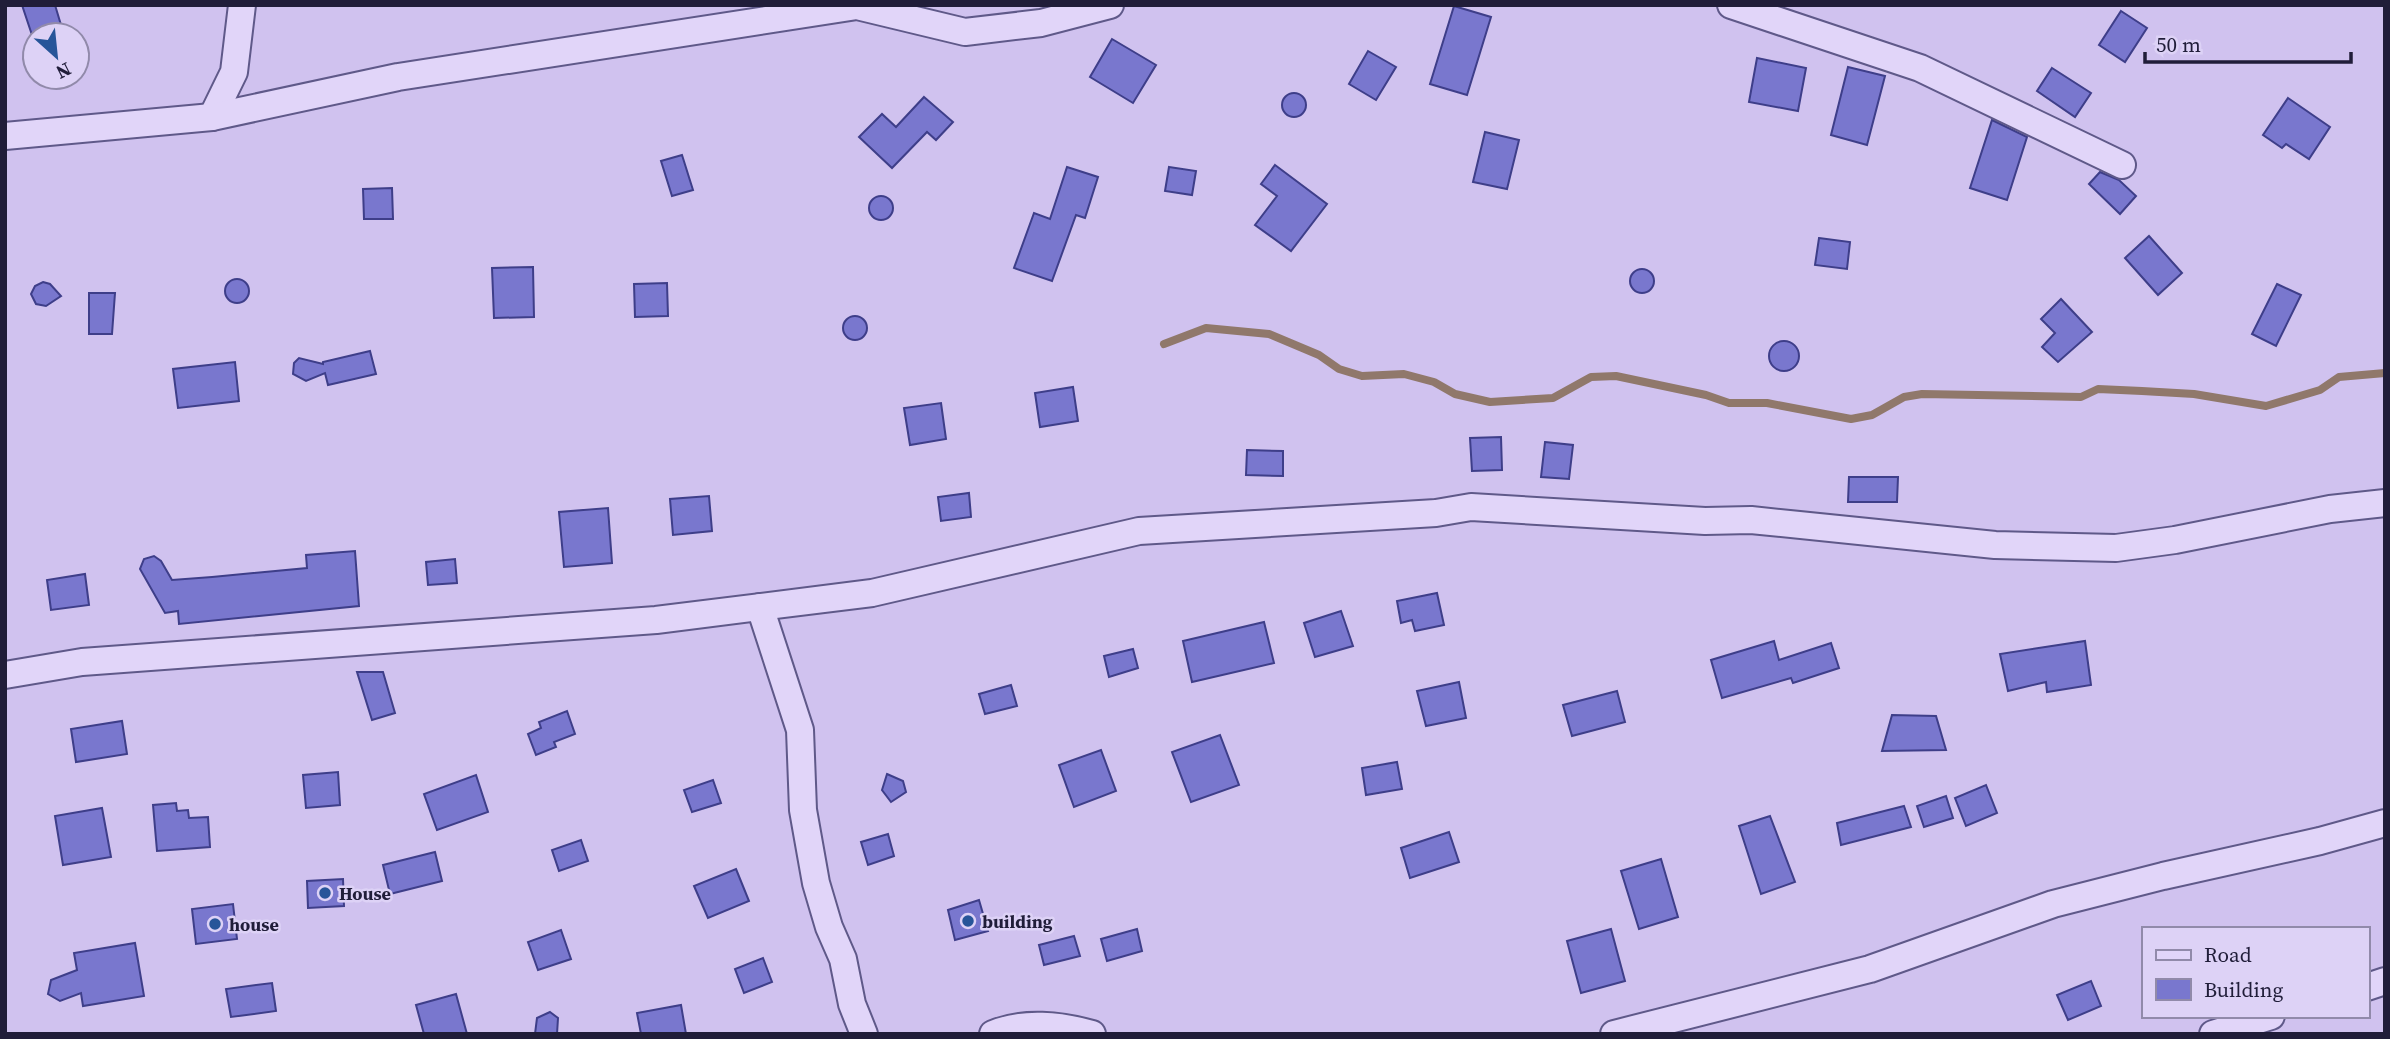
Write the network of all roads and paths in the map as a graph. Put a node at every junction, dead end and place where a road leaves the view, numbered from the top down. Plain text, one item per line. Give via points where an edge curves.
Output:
1 (242, 5) edge
2 (1110, 5) edge
3 (1731, 5) edge
4 (212, 117) junction
5 (5, 136) edge
6 (2122, 164) dead end
7 (2385, 503) edge
8 (760, 607) junction
9 (5, 675) edge
10 (2385, 823) edge
11 (2264, 1018) edge
12 (1616, 1033) edge
13 (864, 1034) edge
14 (993, 1034) edge
15 (1092, 1034) edge
16 (2213, 1034) edge

1 - 4 street via 234,72
2 - 4 street via 1041,23 965,32 858,6 398,77
3 - 6 street via 1920,68
4 - 5 street
7 - 8 street via 2116,548 1995,545 1751,520 1471,507 1139,531 872,593
8 - 9 street via 656,620 82,662
8 - 13 street via 800,730 803,810 816,883
10 - 12 street via 2053,904 1870,969
11 - 16 street
14 - 15 street via 1007,1027 1066,1026

